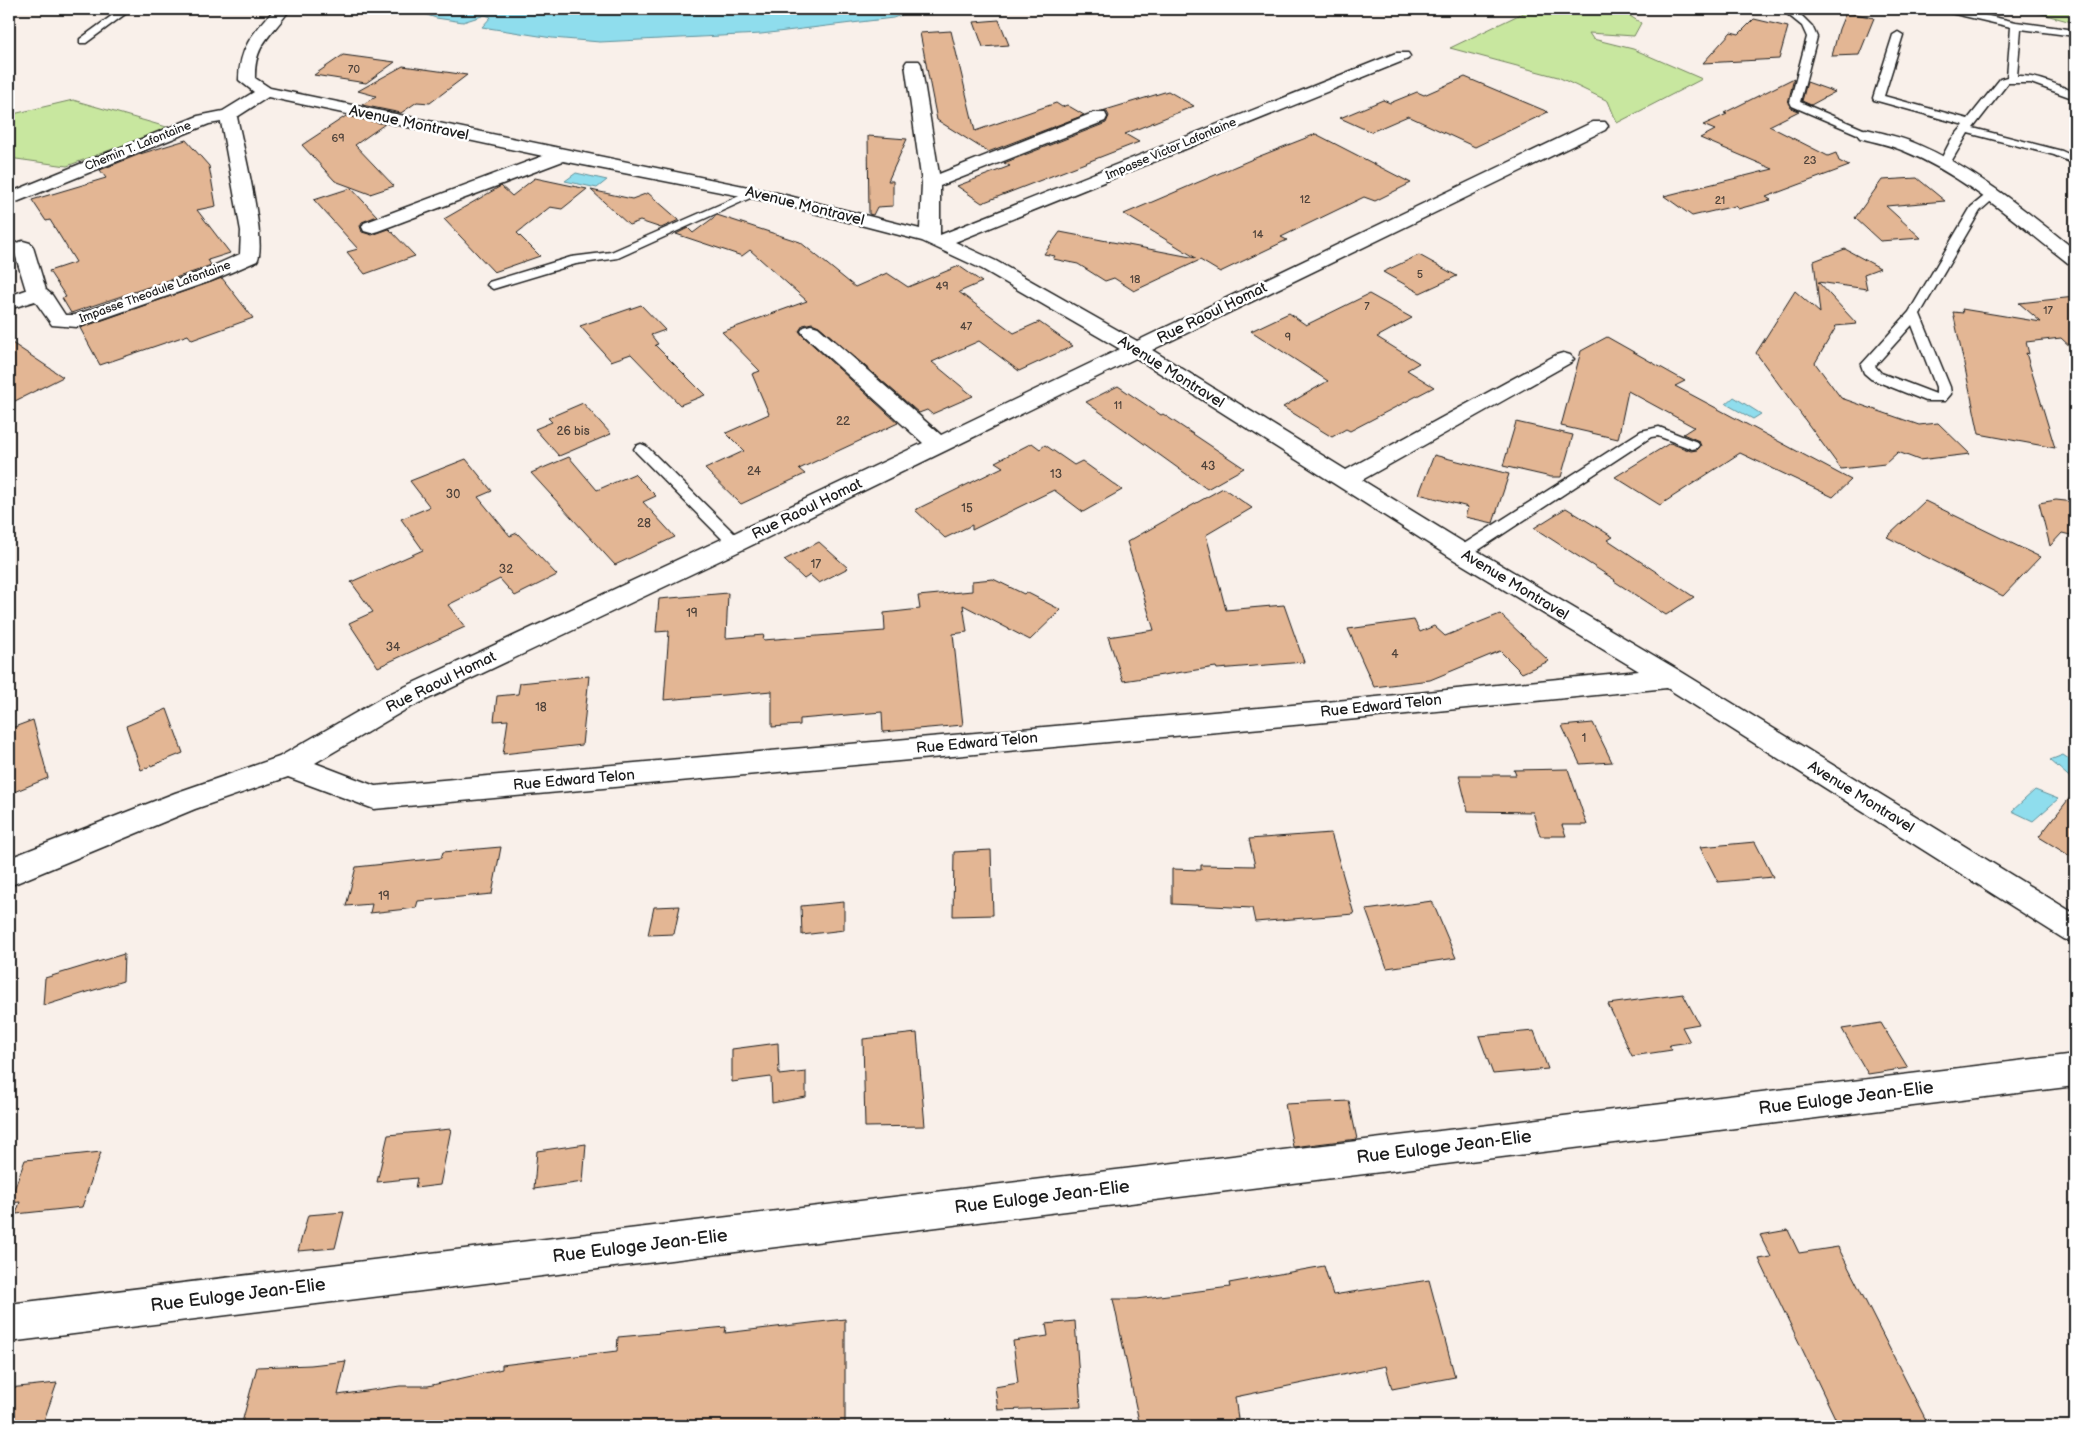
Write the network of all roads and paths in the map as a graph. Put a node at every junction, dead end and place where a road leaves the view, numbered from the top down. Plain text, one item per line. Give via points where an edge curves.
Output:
1 (127, 9) edge
2 (283, 9) edge
3 (1786, 9) edge
4 (1945, 9) edge
5 (2016, 25) junction
6 (2075, 32) edge
7 (1898, 34) dead end
8 (83, 41) dead end
9 (1402, 56) dead end
10 (912, 64) dead end
11 (2012, 79) junction
12 (265, 92) junction
13 (2075, 96) edge
14 (228, 114) junction
15 (1099, 117) dead end
16 (1599, 126) dead end
17 (1967, 126) junction
18 (1866, 134) joint
19 (562, 155) junction
20 (2075, 161) edge
21 (1944, 165) junction
22 (931, 183) junction
23 (752, 193) junction
24 (1992, 195) junction
25 (9, 199) edge
26 (371, 227) dead end
27 (934, 240) junction
28 (23, 247) dead end
29 (2075, 260) edge
30 (492, 285) dead end
31 (37, 294) junction
32 (9, 303) edge
33 (1914, 314) junction
34 (811, 331) dead end
35 (1136, 349) junction
36 (1563, 359) dead end
37 (1692, 445) dead end
38 (939, 446) junction
39 (641, 449) dead end
40 (1345, 480) junction
41 (736, 543) junction
42 (1462, 553) junction
43 (1671, 678) junction
44 (290, 765) junction
45 (9, 874) edge
46 (2075, 930) edge
47 (2075, 1070) edge
48 (9, 1323) edge

1 - 8 lane
2 - 12 street via 252,45 246,68 248,80
3 - 18 lane via 1811,29 1812,37 1796,104
4 - 5 lane
5 - 6 lane
5 - 11 lane
7 - 17 lane via 1878,98
9 - 27 street, Impasse Victor Lafontaine
10 - 22 street
11 - 13 lane via 2028,80
11 - 17 lane via 2004,81
12 - 14 street, Chemin T. Lafontaine
12 - 19 street, Avenue Montravel
14 - 25 street, Chemin T. Lafontaine via 204,120
14 - 31 street, Impasse Theodule Lafontaine via 250,231 250,257 204,277 76,321 59,321 45,298
15 - 22 street
16 - 35 street, Rue Raoul Homat
17 - 20 lane
17 - 21 lane
18 - 21 street via 1910,147
19 - 23 street, Avenue Montravel
19 - 26 street
21 - 24 street
22 - 27 street
23 - 27 street, Avenue Montravel
23 - 30 lane via 614,255 575,260
24 - 29 street
24 - 33 lane via 1975,209
27 - 35 street, Avenue Montravel via 989,265
28 - 31 street, Impasse Theodule Lafontaine
31 - 32 street
33 - 33 lane via 1868,365 1869,370 1922,395 1940,398 1944,387
34 - 38 street
35 - 38 street, Rue Raoul Homat
35 - 40 street, Avenue Montravel
36 - 40 street
37 - 42 lane via 1659,431 1646,434
38 - 41 street, Rue Raoul Homat
39 - 41 lane
40 - 42 street, Avenue Montravel
41 - 44 street, Rue Raoul Homat via 395,703
42 - 43 street, Avenue Montravel
43 - 44 street, Rue Edward Telon via 374,798
43 - 46 street, Avenue Montravel
44 - 45 street, Rue Raoul Homat via 185,801
47 - 48 street, Rue Euloge Jean-Elie

